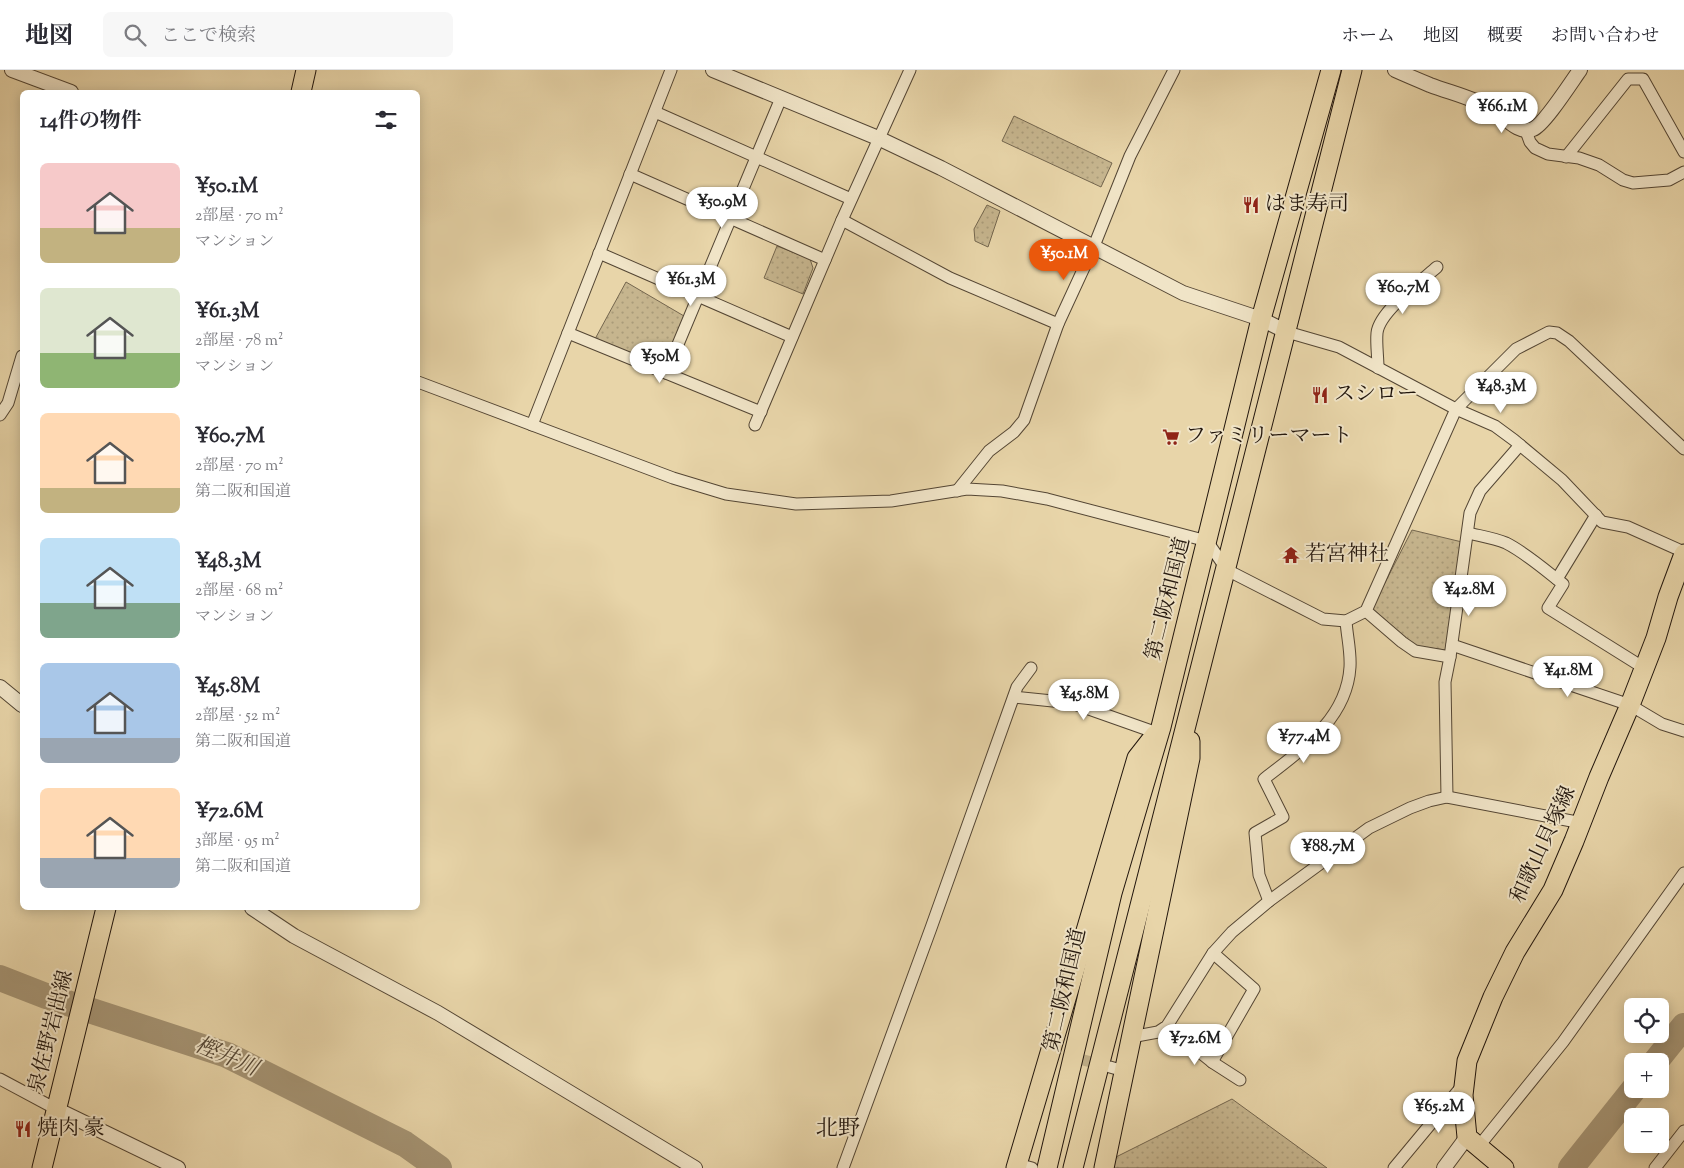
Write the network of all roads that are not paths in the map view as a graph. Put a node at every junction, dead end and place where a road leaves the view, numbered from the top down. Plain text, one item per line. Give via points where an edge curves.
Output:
1 (12, 70) edge
2 (306, 70) edge
3 (671, 70) edge
4 (713, 70) edge
5 (910, 70) edge
6 (1174, 70) edge
7 (1331, 70) edge
8 (1352, 70) edge
9 (1395, 70) edge
10 (1580, 70) edge
11 (66, 90) edge
12 (301, 90) edge
13 (781, 98) junction
14 (654, 112) junction
15 (1526, 131) junction
16 (878, 138) junction
17 (1684, 152) edge
18 (1566, 156) junction
19 (757, 157) junction
20 (1684, 172) edge
21 (630, 174) junction
22 (851, 199) junction
23 (731, 219) junction
24 (842, 220) junction
25 (1094, 246) junction
26 (599, 253) junction
27 (825, 260) junction
28 (1437, 267) dead end
29 (699, 297) junction
30 (1261, 318) junction
31 (1058, 324) junction
32 (1287, 332) junction
33 (568, 333) junction
34 (792, 337) junction
35 (20, 363) edge
36 (1378, 368) junction
37 (666, 373) junction
38 (420, 383) edge
39 (1456, 409) junction
40 (761, 412) junction
41 (0, 415) edge
42 (532, 425) junction
43 (755, 425) dead end
44 (1520, 445) junction
45 (1684, 449) edge
46 (957, 491) junction
47 (1596, 515) junction
48 (1468, 533) junction
49 (1207, 541) junction
50 (1684, 553) edge
51 (1226, 570) junction
52 (1557, 579) junction
53 (1366, 612) junction
54 (1346, 621) junction
55 (1451, 651) junction
56 (1031, 668) dead end
57 (1644, 668) junction
58 (0, 687) edge
59 (1014, 697) junction
60 (20, 703) edge
61 (1630, 705) junction
62 (1190, 707) junction
63 (1159, 730) junction
64 (1684, 731) edge
65 (1448, 797) junction
66 (1582, 823) junction
67 (1684, 874) edge
68 (1270, 901) junction
69 (106, 910) edge
70 (255, 910) edge
71 (1213, 953) junction
72 (1167, 1026) junction
73 (1131, 1037) junction
74 (1212, 1062) junction
75 (0, 1079) edge
76 (1240, 1080) dead end
77 (1464, 1084) junction
78 (56, 1110) junction
79 (1684, 1131) edge
80 (1473, 1141) junction
81 (1021, 1167) edge
82 (42, 1168) edge
83 (178, 1168) edge
84 (695, 1168) edge
85 (843, 1168) edge
86 (1047, 1168) edge
87 (1073, 1168) edge
88 (1104, 1168) edge
89 (1394, 1168) edge
90 (1444, 1168) edge
91 (1504, 1168) edge
92 (1655, 1168) edge

1 - 11 street
2 - 12 main road
3 - 14 street
4 - 13 street
5 - 16 street
6 - 25 street via 1130,156
7 - 30 main road, 第二阪和国道
8 - 32 main road
9 - 15 street via 1470,98
10 - 15 street via 1543,121 1535,129
13 - 16 street
13 - 19 street
14 - 19 street
14 - 21 street
15 - 18 street via 1535,148 1548,154
16 - 22 street
16 - 25 street
17 - 18 street via 1643,79 1628,78
18 - 20 street via 1599,165 1633,183 1669,180
19 - 22 street
19 - 23 street
21 - 23 street
21 - 26 street
22 - 24 street
23 - 27 street
23 - 29 street
24 - 27 street
24 - 31 street via 950,278
25 - 30 street via 1183,293
25 - 31 street
26 - 29 street
26 - 33 street
27 - 34 street
28 - 36 street via 1383,318 1377,331
29 - 34 street
29 - 37 street
30 - 32 street
30 - 49 main road, 第二阪和国道
31 - 46 street via 1024,420 989,451
32 - 36 street via 1339,347
32 - 51 main road
33 - 37 street
33 - 42 street
34 - 40 street
35 - 41 street via 8,403
36 - 39 street
37 - 40 street
38 - 42 street
39 - 44 street via 1495,426
39 - 45 street via 1516,349 1549,332 1557,333
39 - 53 street
40 - 43 street
42 - 46 street via 673,478 726,494 805,503 891,501
44 - 47 street via 1562,480
44 - 48 street via 1480,491 1470,513
46 - 49 street via 1002,491 1047,499
47 - 50 street via 1602,522 1628,527
47 - 52 street
48 - 52 street via 1504,543
48 - 55 street
49 - 51 street
49 - 63 main road, 第二阪和国道
50 - 57 main road, 和歌山貝塚線
51 - 54 street via 1323,619
51 - 62 main road
52 - 57 street via 1563,584 1548,608
53 - 54 street
53 - 55 street via 1415,651
54 - 68 street via 1350,667 1345,692 1333,716 1312,741 1264,779 1284,817 1255,833 1258,875
55 - 61 street
55 - 65 street via 1445,682
56 - 59 street
57 - 61 main road, 和歌山貝塚線
58 - 60 street
59 - 63 street via 1072,703
59 - 85 street
61 - 64 street via 1662,724
61 - 66 main road, 和歌山貝塚線
62 - 73 main road via 1190,758
62 - 87 main road
63 - 81 main road via 1138,758 1057,1053
63 - 86 main road, 第二阪和国道 via 1112,893
65 - 66 street
65 - 68 street via 1410,808 1368,828
66 - 77 main road, 和歌山貝塚線 via 1553,890 1515,952 1493,997 1467,1061
67 - 80 street via 1563,1042
68 - 71 street via 1232,932
69 - 78 main road, 泉佐野岩出線
70 - 84 street via 294,936 438,1014
71 - 72 street
71 - 74 street via 1254,989
72 - 73 street via 1158,1032
72 - 74 street
73 - 88 main road via 1117,1069
74 - 76 street
75 - 78 street
77 - 80 main road, 和歌山貝塚線 via 1463,1095
77 - 89 street
78 - 82 main road, 泉佐野岩出線
78 - 83 street
79 - 92 street
80 - 90 street
80 - 91 main road

